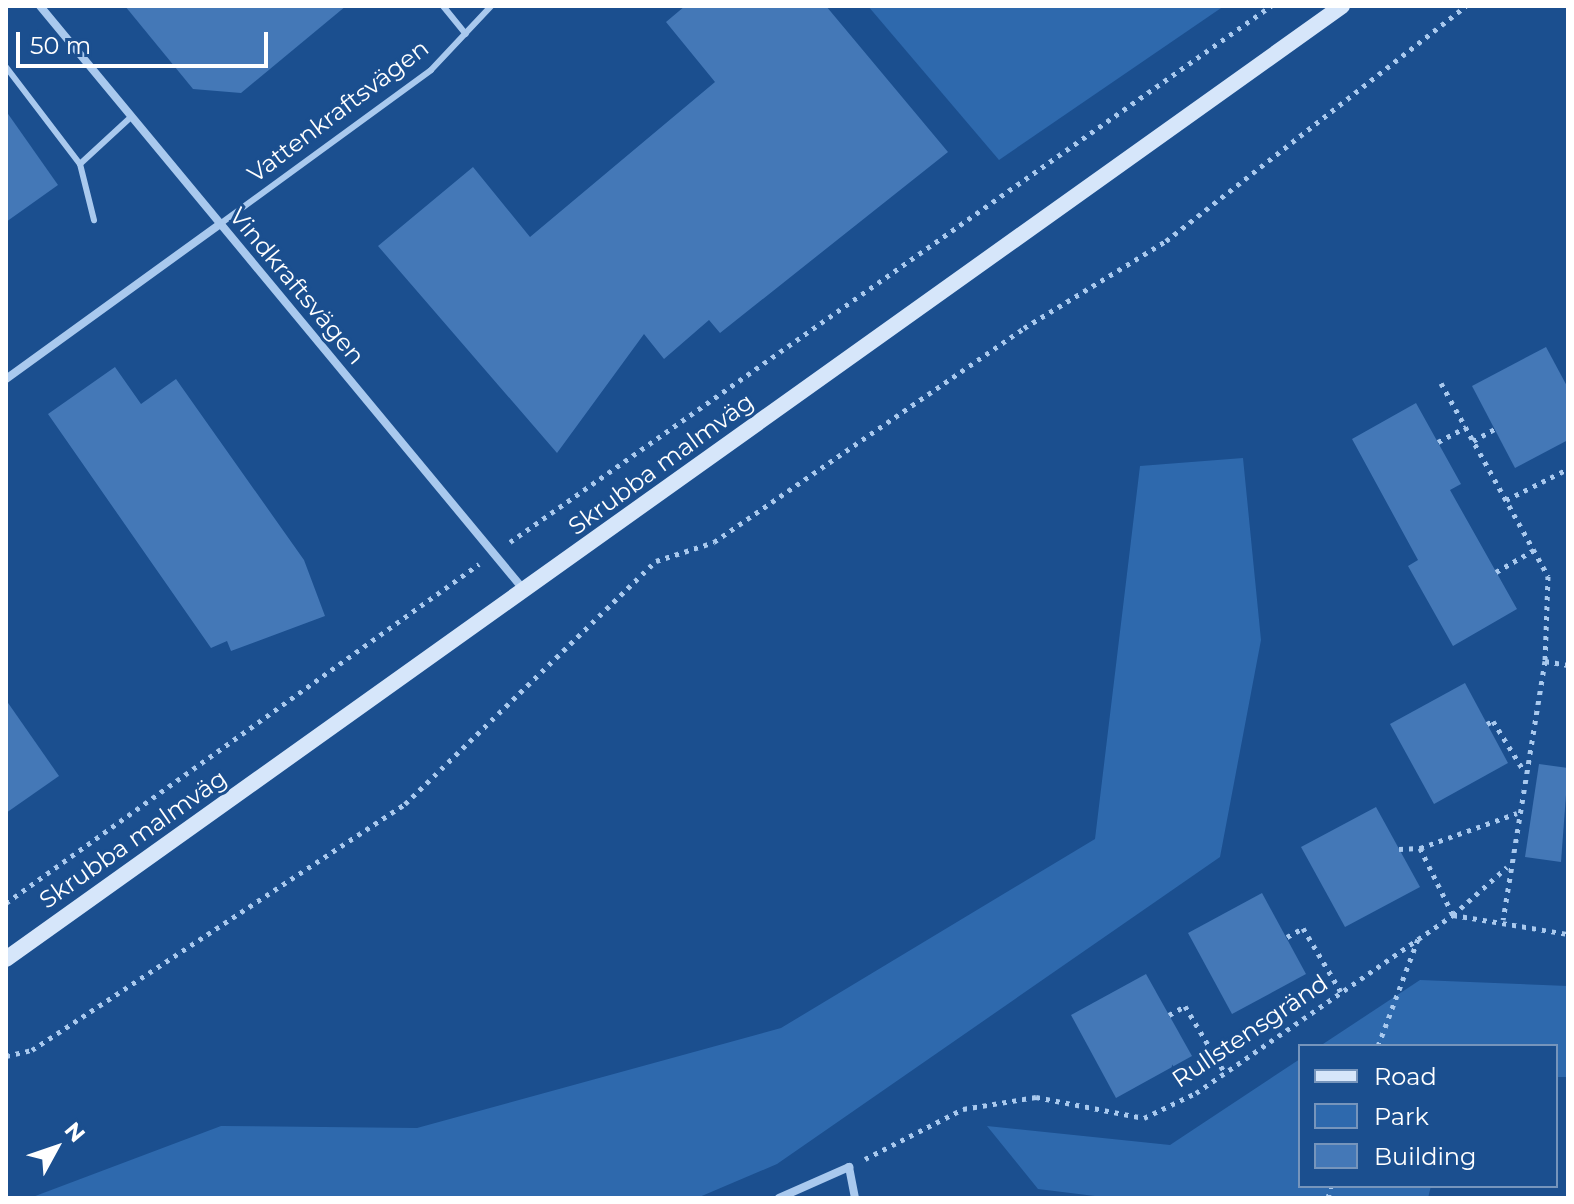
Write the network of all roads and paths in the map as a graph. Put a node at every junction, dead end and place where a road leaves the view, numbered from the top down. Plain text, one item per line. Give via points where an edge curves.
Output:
1 (40, 6) edge
2 (443, 6) edge
3 (491, 6) edge
4 (1271, 6) edge
5 (1342, 6) edge
6 (1466, 6) edge
7 (466, 34) junction
8 (6, 67) edge
9 (131, 117) junction
10 (80, 164) junction
11 (94, 220) dead end
12 (220, 224) junction
13 (6, 379) edge
14 (1441, 383) dead end
15 (1466, 427) junction
16 (1495, 429) dead end
17 (1473, 441) junction
18 (1438, 442) dead end
19 (1568, 469) edge
20 (1506, 500) junction
21 (1534, 550) junction
22 (493, 554) junction
23 (1496, 572) dead end
24 (525, 590) junction
25 (1545, 661) junction
26 (1568, 665) edge
27 (1487, 724) dead end
28 (1525, 771) junction
29 (1518, 812) junction
30 (1420, 848) junction
31 (1399, 849) dead end
32 (1508, 866) junction
33 (6, 903) edge
34 (1453, 915) junction
35 (1503, 920) junction
36 (1568, 934) edge
37 (1287, 937) dead end
38 (1419, 938) junction
39 (6, 959) edge
40 (1341, 992) junction
41 (1169, 1015) dead end
42 (1379, 1044) edge
43 (6, 1056) edge
44 (1225, 1073) junction
45 (849, 1167) junction
46 (779, 1198) edge
47 (855, 1198) edge

1 - 9 street, Vindkraftsvägen
2 - 7 lane
3 - 7 lane, Vattenkraftsvägen
4 - 22 path
5 - 24 street, Skrubba malmväg
6 - 43 path via 1166,241 1024,328 714,542 656,561 405,804 32,1050
7 - 12 lane, Vattenkraftsvägen via 431,70
8 - 10 lane
9 - 10 lane
9 - 12 street, Vindkraftsvägen
10 - 11 lane
12 - 13 street, Vattenkraftsvägen
12 - 22 street, Vindkraftsvägen
14 - 15 path
15 - 17 path
15 - 18 path
16 - 17 path
17 - 20 path
19 - 20 path
20 - 21 path
21 - 23 path
21 - 25 path via 1548,576
22 - 24 street, Vindkraftsvägen
22 - 33 path
24 - 39 street, Skrubba malmväg
25 - 26 path
25 - 28 path
27 - 28 path via 1493,721
28 - 29 path
29 - 30 path
29 - 32 path
30 - 31 path
30 - 34 path
32 - 34 path, Rullstensgränd
32 - 35 path
34 - 35 path
34 - 38 path, Rullstensgränd
35 - 36 path
37 - 40 path via 1303,928
38 - 40 path, Rullstensgränd
38 - 42 path
40 - 44 path, Rullstensgränd
41 - 44 path via 1185,1006
44 - 45 path, Rullstensgränd via 1144,1118 1036,1097 963,1109
45 - 46 street
45 - 47 street

